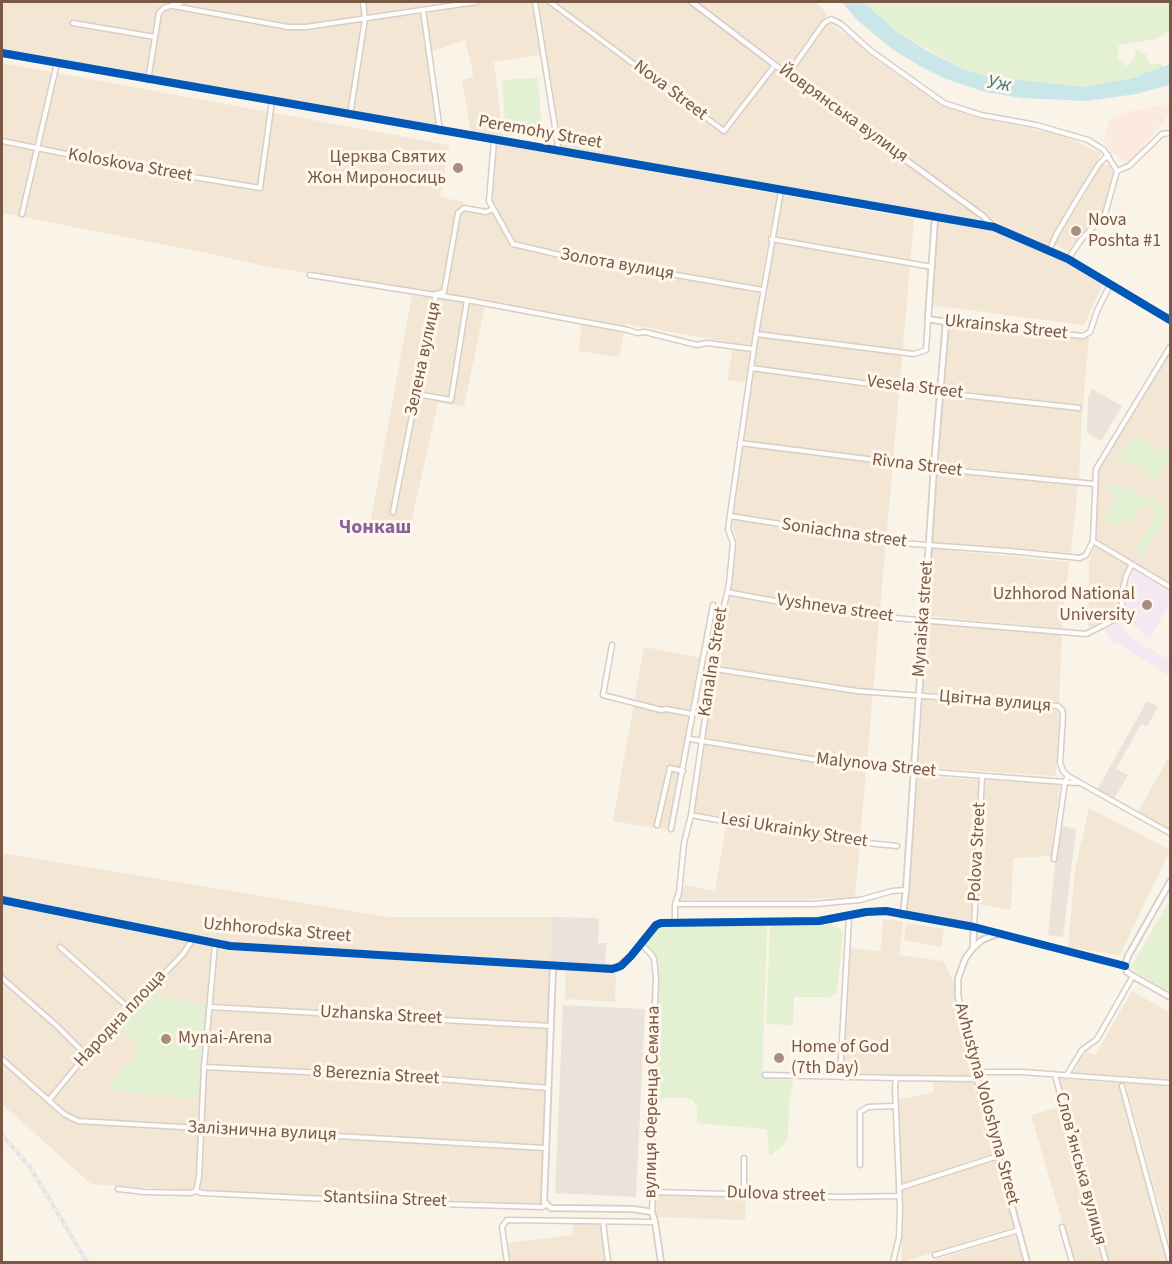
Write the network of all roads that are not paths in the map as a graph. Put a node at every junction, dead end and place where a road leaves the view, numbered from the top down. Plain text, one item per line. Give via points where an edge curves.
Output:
1 (182, 2) edge
2 (363, 2) edge
3 (476, 2) edge
4 (535, 2) edge
5 (550, 2) edge
6 (692, 2) edge
7 (449, 4) edge
8 (173, 6) junction
9 (423, 10) junction
10 (365, 19) junction
11 (73, 23) dead end
12 (155, 36) junction
13 (2, 53) edge
14 (57, 63) junction
15 (775, 65) junction
16 (788, 74) junction
17 (148, 80) junction
18 (272, 102) junction
19 (350, 115) junction
20 (440, 131) junction
21 (1170, 134) edge
22 (2, 141) edge
23 (494, 141) junction
24 (36, 148) junction
25 (559, 152) junction
26 (1108, 155) junction
27 (1117, 171) junction
28 (781, 191) junction
29 (493, 209) junction
30 (22, 214) dead end
31 (935, 217) junction
32 (994, 227) junction
33 (771, 239) junction
34 (1049, 251) junction
35 (1068, 259) junction
36 (932, 267) junction
37 (309, 274) dead end
38 (1110, 285) junction
39 (763, 290) junction
40 (435, 296) junction
41 (467, 300) junction
42 (928, 320) junction
43 (1170, 320) edge
44 (946, 322) junction
45 (756, 334) junction
46 (1170, 347) edge
47 (753, 349) junction
48 (751, 368) junction
49 (939, 392) junction
50 (416, 394) junction
51 (1079, 408) dead end
52 (740, 443) junction
53 (934, 467) junction
54 (1095, 484) junction
55 (393, 512) dead end
56 (730, 516) junction
57 (1092, 541) junction
58 (929, 544) junction
59 (1132, 564) junction
60 (1170, 587) edge
61 (727, 592) junction
62 (713, 605) dead end
63 (924, 620) junction
64 (612, 645) dead end
65 (715, 669) junction
66 (919, 696) junction
67 (692, 714) junction
68 (690, 739) junction
69 (703, 740) junction
70 (913, 770) junction
71 (683, 771) junction
72 (1068, 776) junction
73 (982, 777) junction
74 (1065, 782) junction
75 (1081, 783) junction
76 (691, 814) junction
77 (657, 825) dead end
78 (671, 829) dead end
79 (1170, 833) edge
80 (897, 846) dead end
81 (1054, 859) dead end
82 (1170, 882) edge
83 (906, 890) junction
84 (2, 900) edge
85 (675, 904) junction
86 (903, 915) junction
87 (849, 917) junction
88 (675, 921) junction
89 (974, 927) junction
90 (997, 934) junction
91 (193, 939) junction
92 (215, 944) junction
93 (641, 944) junction
94 (60, 947) dead end
95 (972, 948) junction
96 (553, 966) junction
97 (1125, 966) junction
98 (1132, 976) junction
99 (2, 978) edge
100 (1170, 997) edge
101 (210, 1007) junction
102 (130, 1009) junction
103 (551, 1026) junction
104 (86, 1055) junction
105 (2, 1059) edge
106 (204, 1067) junction
107 (975, 1072) junction
108 (765, 1075) dead end
109 (1055, 1075) junction
110 (840, 1076) junction
111 (1066, 1076) junction
112 (896, 1078) junction
113 (977, 1079) junction
114 (1170, 1083) edge
115 (1122, 1086) dead end
116 (548, 1088) junction
117 (49, 1100) junction
118 (895, 1106) junction
119 (201, 1129) junction
120 (546, 1148) junction
121 (998, 1156) junction
122 (744, 1158) dead end
123 (860, 1165) dead end
124 (899, 1188) junction
125 (118, 1189) dead end
126 (196, 1191) junction
127 (653, 1192) junction
128 (744, 1194) junction
129 (899, 1196) junction
130 (546, 1205) junction
131 (651, 1212) junction
132 (603, 1222) junction
133 (655, 1222) junction
134 (1062, 1227) dead end
135 (1019, 1230) junction
136 (935, 1255) dead end
137 (507, 1263) edge
138 (608, 1263) edge
139 (661, 1263) edge
140 (893, 1263) edge
141 (1027, 1263) edge
142 (1072, 1263) edge
143 (1106, 1263) edge
144 (1170, 1263) edge

1 - 8 street
2 - 10 street
3 - 7 street
4 - 25 street
5 - 15 street, Nova Street via 724,131
6 - 15 street, Йоврянська вулиця
7 - 9 street
8 - 10 street via 288,27
8 - 12 street via 159,13
9 - 10 street
9 - 20 street
10 - 19 street
11 - 12 street
12 - 17 street
13 - 14 street, Peremohy Street
14 - 17 street, Peremohy Street
14 - 24 street
15 - 16 street, Йоврянська вулиця
16 - 26 street via 824,23 831,19 944,103 1088,140
16 - 32 street, Йоврянська вулиця
17 - 18 street, Peremohy Street
18 - 19 street, Peremohy Street
18 - 24 street, Koloskova Street via 260,188
19 - 20 street, Peremohy Street
20 - 23 street, Peremohy Street
21 - 27 street via 1162,134 1129,166
22 - 24 street, Koloskova Street
23 - 25 street, Peremohy Street
23 - 29 street, Peremohy Street via 489,193
24 - 30 street
25 - 28 street, Peremohy Street
26 - 27 street
26 - 34 street via 1076,201
27 - 35 street via 1106,214
28 - 31 street, Peremohy Street
28 - 33 street, Kanalna Street
29 - 39 street, Золота вулиця via 513,244
29 - 40 street, Зелена вулиця via 459,210 444,292
31 - 32 street, Peremohy Street
31 - 36 street
32 - 34 street, Peremohy Street
33 - 36 street
33 - 39 street, Kanalna Street
34 - 35 street, Peremohy Street
35 - 38 street, Peremohy Street
36 - 42 street
37 - 40 street
38 - 43 street, Peremohy Street
38 - 44 street, Ukrainska Street via 1090,332 1083,336
39 - 45 street, Kanalna Street
40 - 41 street
40 - 50 street, Зелена вулиця
41 - 47 street via 698,345
41 - 50 street via 452,400
42 - 44 street, Ukrainska Street
42 - 45 street, Ukrainska Street via 926,350 914,354
44 - 49 street, Mynaiska street
45 - 47 street, Kanalna Street
46 - 54 street via 1096,469
47 - 48 street, Kanalna Street
48 - 49 street, Vesela Street
48 - 52 street, Kanalna Street
49 - 51 street, Vesela Street
49 - 53 street, Mynaiska street
50 - 55 street, Зелена вулиця
52 - 53 street, Rivna Street
52 - 56 street, Kanalna Street
53 - 54 street, Rivna Street
53 - 58 street, Mynaiska street
54 - 57 street
56 - 58 street, Soniachna street via 900,543
56 - 61 street, Kanalna Street via 728,529 733,549
57 - 58 street, Soniachna street via 1086,555 1080,558
57 - 59 street
58 - 63 street, Mynaiska street
59 - 60 street
59 - 63 street, Vyshneva street via 1122,593 1122,615 1086,634
61 - 63 street, Vyshneva street via 817,609
61 - 65 street, Kanalna Street
62 - 67 street
63 - 66 street, Mynaiska street
64 - 67 street via 603,695
65 - 66 street, Цвітна вулиця via 857,692
65 - 69 street, Kanalna Street
66 - 70 street, Mynaiska street
66 - 72 street, Цвітна вулиця via 1058,706 1063,715 1060,764
67 - 68 street
68 - 69 street, Malynova Street
68 - 71 street
69 - 70 street, Malynova Street via 854,766
69 - 76 street, Kanalna Street
70 - 73 street, Malynova Street
70 - 83 street, Mynaiska street
71 - 77 street via 670,768
71 - 78 street
72 - 74 street
72 - 75 street
73 - 74 street, Malynova Street
73 - 89 street, Polova Street
74 - 75 street, Malynova Street
74 - 81 street
75 - 79 street
76 - 80 street, Lesi Ukrainky Street via 808,837
76 - 85 street, Kanalna Street
82 - 97 street
83 - 85 street via 815,904
83 - 86 street, Mynaiska street
84 - 91 street, Uzhhorodska Street
85 - 88 street, Kanalna Street
86 - 87 street via 879,911
86 - 89 street
87 - 88 street via 819,921
87 - 110 street
88 - 93 street via 656,925
89 - 90 street
89 - 95 street, Avhustyna Voloshyna Street
90 - 95 street
90 - 97 street
91 - 92 street, Uzhhorodska Street
91 - 102 street, Народна площа
92 - 96 street, Uzhhorodska Street
92 - 101 street
93 - 96 street via 617,968
93 - 127 street, вулиця Ференца Семана via 654,959 656,979 651,1088
94 - 102 street
95 - 107 street, Avhustyna Voloshyna Street via 959,972 958,996
96 - 103 street
97 - 98 street
98 - 100 street
98 - 111 street via 1097,1039 1082,1050
99 - 104 street
101 - 103 street, Uzhanska Street
101 - 106 street
102 - 104 street, Народна площа
103 - 116 street
104 - 117 street, Народна площа
105 - 117 street, Залізнична вулиця
106 - 116 street, 8 Bereznia Street
106 - 119 street
107 - 109 street
107 - 113 street, Avhustyna Voloshyna Street
108 - 110 street
109 - 111 street
109 - 143 street, Словʼянська вулиця
110 - 112 street
111 - 114 street
112 - 113 street
112 - 118 street
113 - 121 street, Avhustyna Voloshyna Street
115 - 144 street
116 - 120 street
117 - 119 street, Залізнична вулиця via 78,1121
118 - 123 street via 868,1107 860,1112
118 - 124 street
119 - 120 street, Залізнична вулиця
119 - 126 street
120 - 130 street
121 - 124 street
121 - 135 street, Avhustyna Voloshyna Street
122 - 128 street
124 - 129 street
125 - 126 street, Stantsiina Street
126 - 130 street, Stantsiina Street via 408,1203 542,1208
127 - 128 street, Dulova street
127 - 131 street, вулиця Ференца Семана
128 - 129 street, Dulova street
129 - 140 street via 899,1237
130 - 131 street, Stantsiina Street via 557,1209
131 - 133 street, вулиця Ференца Семана
132 - 133 street
132 - 137 street via 507,1220 502,1227
132 - 138 street
133 - 139 street, вулиця Ференца Семана
134 - 142 street
135 - 136 street
135 - 141 street, Avhustyna Voloshyna Street

